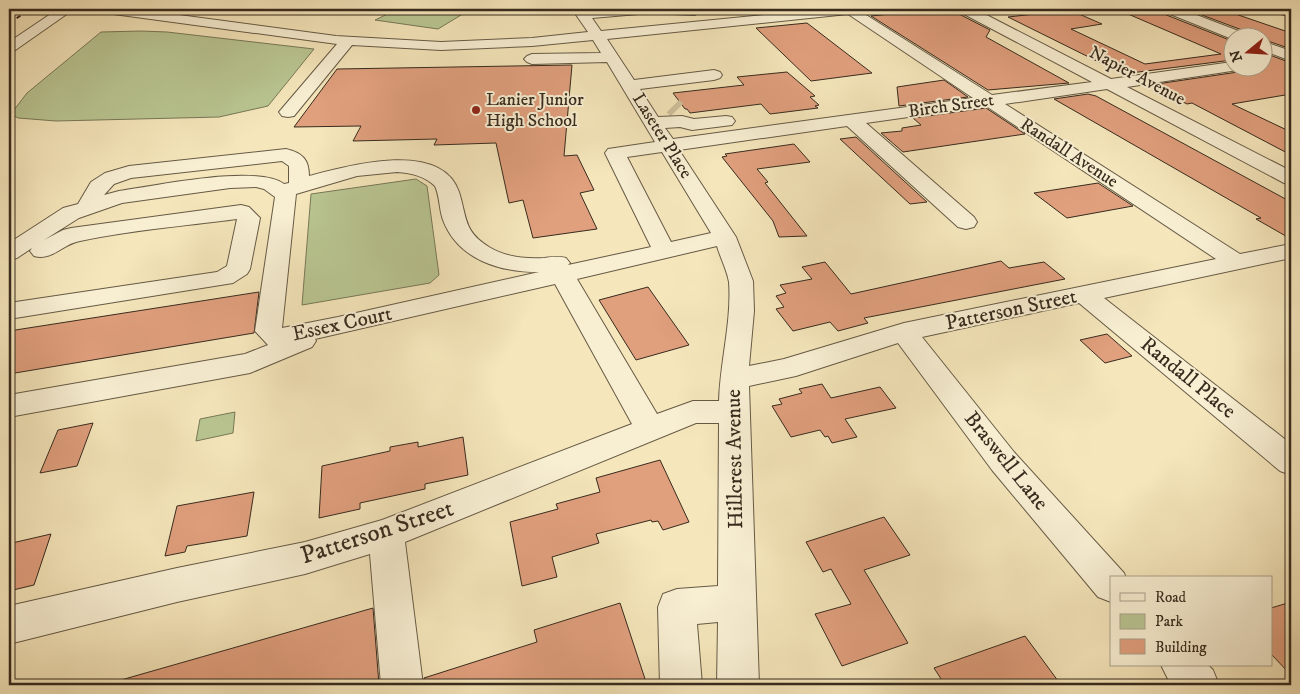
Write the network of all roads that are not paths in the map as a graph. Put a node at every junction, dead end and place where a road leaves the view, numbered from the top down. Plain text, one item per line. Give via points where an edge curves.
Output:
1 (67, 9) edge
2 (106, 9) edge
3 (647, 9) edge
4 (856, 9) edge
5 (965, 9) edge
6 (1170, 9) edge
7 (1280, 9) edge
8 (710, 10) edge
9 (580, 12) edge
10 (1291, 12) edge
11 (1222, 29) edge
12 (598, 36) junction
13 (348, 41) junction
14 (9, 48) edge
15 (1272, 49) edge
16 (333, 57) junction
17 (350, 57) dead end
18 (612, 57) junction
19 (1291, 57) edge
20 (384, 58) dead end
21 (479, 59) dead end
22 (515, 59) dead end
23 (1272, 60) edge
24 (672, 64) dead end
25 (1222, 68) edge
26 (714, 75) dead end
27 (680, 79) junction
28 (1109, 84) junction
29 (630, 85) junction
30 (989, 101) junction
31 (288, 112) dead end
32 (851, 120) junction
33 (654, 123) junction
34 (753, 134) junction
35 (669, 146) junction
36 (1291, 179) edge
37 (291, 189) junction
38 (87, 207) junction
39 (966, 222) dead end
40 (725, 237) junction
41 (281, 238) junction
42 (243, 243) junction
43 (660, 243) junction
44 (1291, 251) edge
45 (9, 253) edge
46 (1237, 263) junction
47 (9, 271) edge
48 (562, 274) junction
49 (1084, 295) junction
50 (9, 311) edge
51 (338, 326) junction
52 (904, 332) junction
53 (734, 396) junction
54 (9, 406) edge
55 (650, 428) junction
56 (1291, 462) edge
57 (386, 534) junction
58 (1110, 585) edge
59 (737, 603) junction
60 (9, 625) edge
61 (1182, 666) edge
62 (402, 685) edge
63 (681, 685) edge
64 (738, 685) edge
65 (1198, 685) edge

1 - 14 street
2 - 13 street
3 - 8 street
3 - 9 street
4 - 12 street
4 - 30 street, Randall Avenue
5 - 28 street, Napier Avenue
6 - 11 street
7 - 10 street
9 - 12 street, Laseter Place
12 - 13 street via 495,45 432,46
12 - 18 street, Laseter Place
13 - 16 street
15 - 19 street
16 - 17 street
16 - 31 street
18 - 22 street
18 - 29 street, Laseter Place
19 - 23 street
20 - 21 street
24 - 27 street
25 - 28 street, Birch Street
26 - 27 street
27 - 29 street via 657,88
28 - 30 street, Birch Street
28 - 36 street, Napier Avenue
29 - 33 street, Laseter Place
30 - 32 street, Birch Street
30 - 46 street, Randall Avenue
32 - 34 street, Birch Street
32 - 39 street
33 - 34 street via 679,115 692,125 745,120 755,127
33 - 35 street, Laseter Place
34 - 35 street, Birch Street
35 - 40 street, Laseter Place
35 - 43 street, Birch Street via 615,152
37 - 38 street via 256,181 230,182 119,197
37 - 38 street, Essex Court via 299,164 286,155 129,172 106,179 98,186
37 - 41 street, Essex Court via 286,195
37 - 43 street via 365,168 388,166 430,172 443,182 449,192 454,219 463,240 478,252 503,261 550,265
38 - 45 street via 71,213
40 - 43 street
40 - 48 street, Essex Court
40 - 53 street, Hillcrest Avenue via 741,281
41 - 42 street
41 - 51 street, Essex Court via 268,331 276,338
42 - 47 street via 248,218 241,212 71,235
42 - 50 street via 238,269 224,278
44 - 46 street, Patterson Street
46 - 49 street, Patterson Street
48 - 51 street, Essex Court
48 - 55 street
49 - 52 street, Patterson Street
49 - 56 street, Randall Place
51 - 54 street via 250,363
52 - 53 street, Patterson Street via 786,369
52 - 58 street, Braswell Lane via 1003,461
53 - 55 street, Patterson Street
53 - 59 street, Hillcrest Avenue
55 - 57 street, Patterson Street
57 - 60 street, Patterson Street via 305,558
57 - 62 street
59 - 63 street via 677,607
59 - 64 street, Hillcrest Avenue
61 - 65 street

